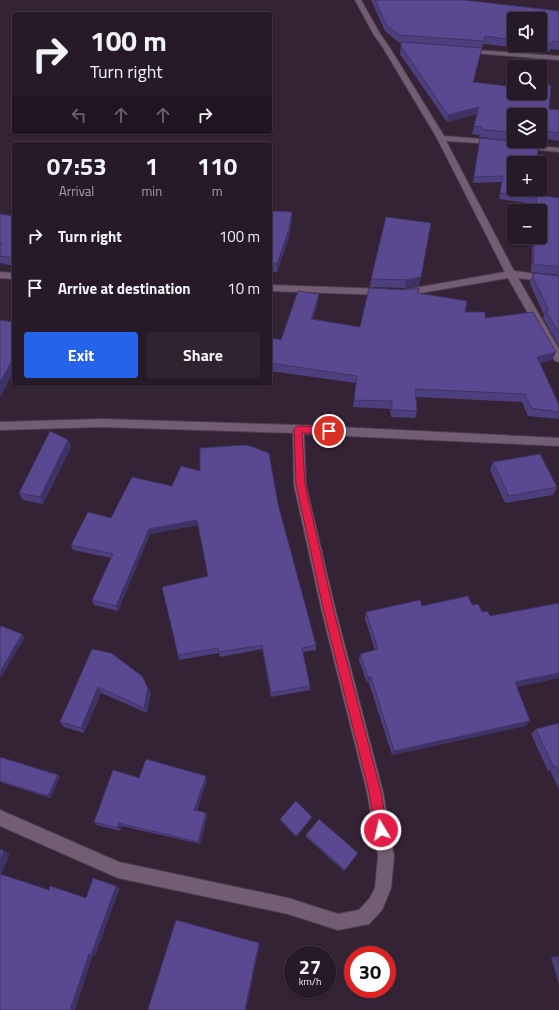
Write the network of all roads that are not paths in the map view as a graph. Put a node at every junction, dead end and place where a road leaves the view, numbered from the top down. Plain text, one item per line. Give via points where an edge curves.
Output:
1 (358, 0) edge
2 (456, 51) edge
3 (559, 58) edge
4 (441, 138) junction
5 (559, 150) edge
6 (511, 274) junction
7 (0, 275) edge
8 (12, 276) edge
9 (559, 280) edge
10 (272, 288) edge
11 (559, 358) edge
12 (0, 426) edge
13 (298, 429) junction
14 (559, 442) edge
15 (0, 818) edge

1 - 4 street via 377,35 389,46
2 - 3 street
4 - 5 street
4 - 6 street
6 - 9 street
6 - 10 street via 405,293
6 - 11 street
7 - 8 street
12 - 13 street via 101,423
13 - 14 street
13 - 15 street via 300,484 329,612 375,792 386,856 383,888 376,904 363,918 338,922 288,906 118,870

